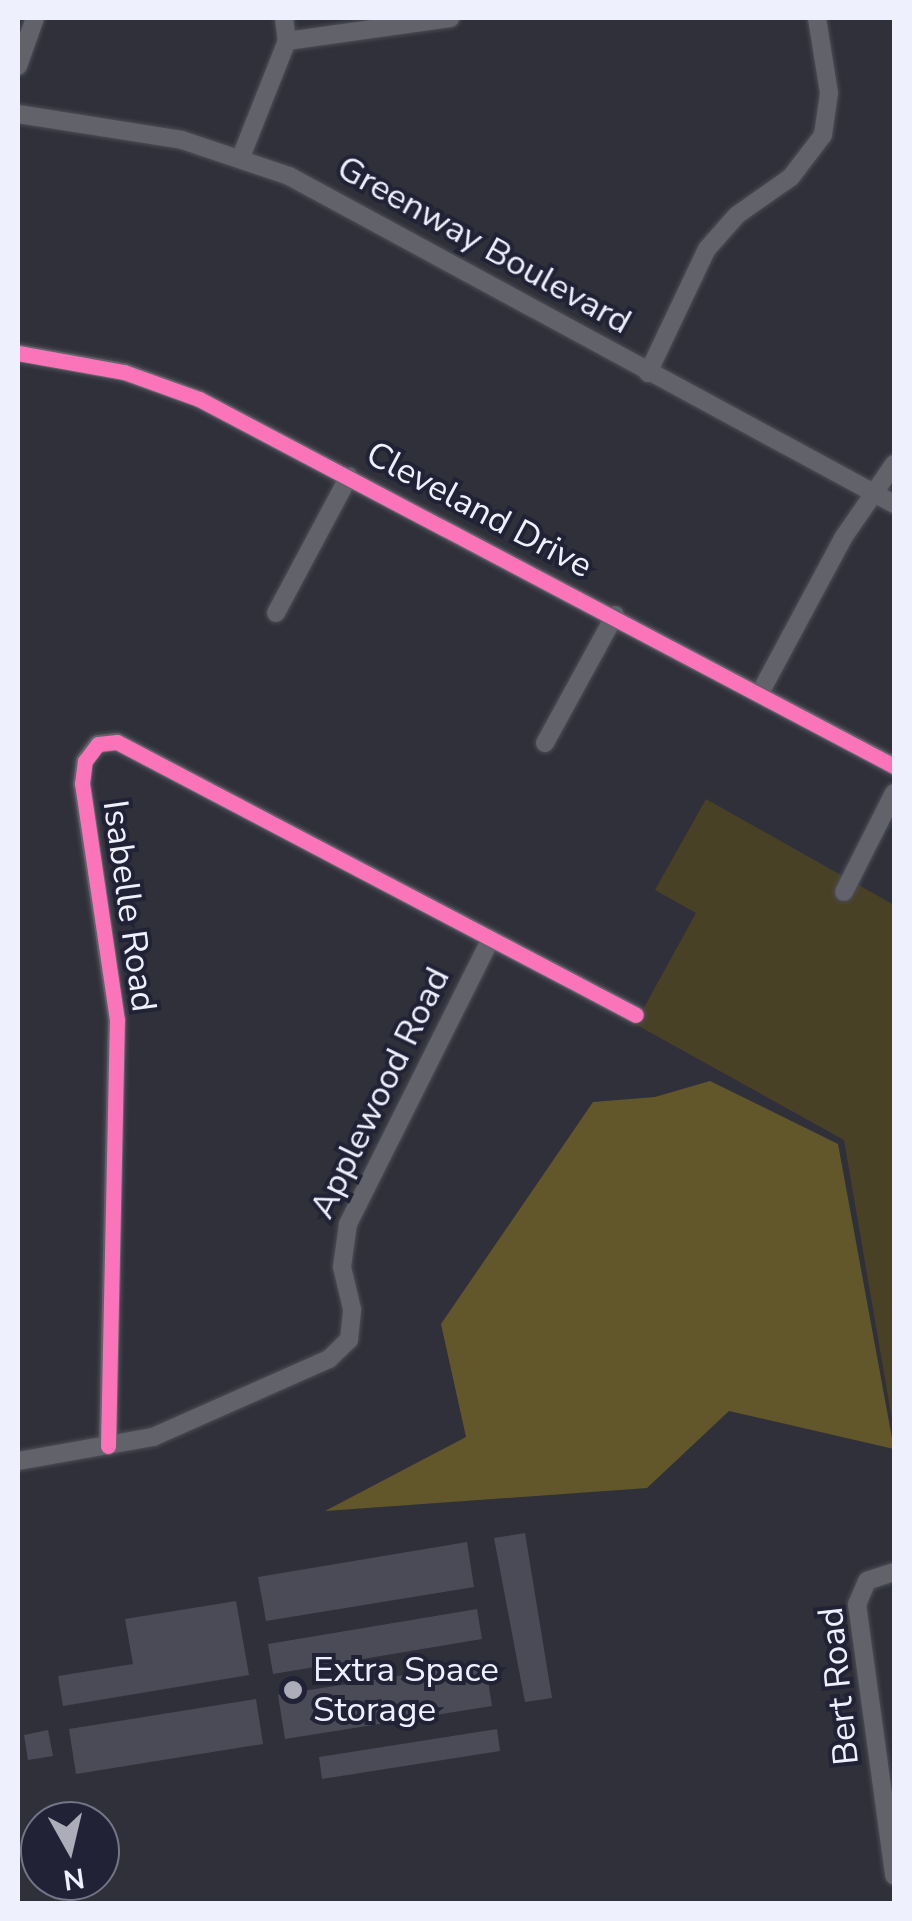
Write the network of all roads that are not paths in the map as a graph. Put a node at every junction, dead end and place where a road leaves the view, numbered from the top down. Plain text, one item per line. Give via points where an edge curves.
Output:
1 (34, 18) edge
2 (284, 18) edge
3 (450, 18) edge
4 (818, 18) edge
5 (288, 42) junction
6 (18, 66) edge
7 (18, 114) edge
8 (241, 157) junction
9 (18, 353) edge
10 (648, 374) junction
11 (894, 464) edge
12 (349, 476) junction
13 (874, 493) junction
14 (894, 504) edge
15 (276, 613) dead end
16 (615, 615) junction
17 (760, 693) junction
18 (545, 744) dead end
19 (894, 766) edge
20 (894, 793) edge
21 (844, 892) dead end
22 (491, 939) junction
23 (636, 1015) dead end
24 (108, 1446) junction
25 (18, 1461) edge
26 (894, 1572) edge
27 (894, 1874) edge

1 - 6 street
2 - 5 street
3 - 5 street
4 - 10 street via 829,94 824,135 791,177 714,240
5 - 8 street
7 - 8 street, Greenway Boulevard via 122,126
8 - 10 street, Greenway Boulevard via 331,196
9 - 12 street, Cleveland Drive via 162,384
10 - 13 street, Greenway Boulevard
11 - 13 street
12 - 15 street
12 - 16 street, Cleveland Drive
13 - 14 street, Greenway Boulevard
13 - 17 street
16 - 17 street, Cleveland Drive
16 - 18 street
17 - 19 street, Cleveland Drive
20 - 21 street
22 - 23 street, Isabelle Road
22 - 24 street, Applewood Road via 348,1224 342,1267 352,1309 349,1340 328,1359 152,1437
22 - 24 street, Isabelle Road via 118,742 90,751 83,804 117,1020
24 - 25 street, Applewood Road
26 - 27 street, Bert Road via 867,1581 857,1604

